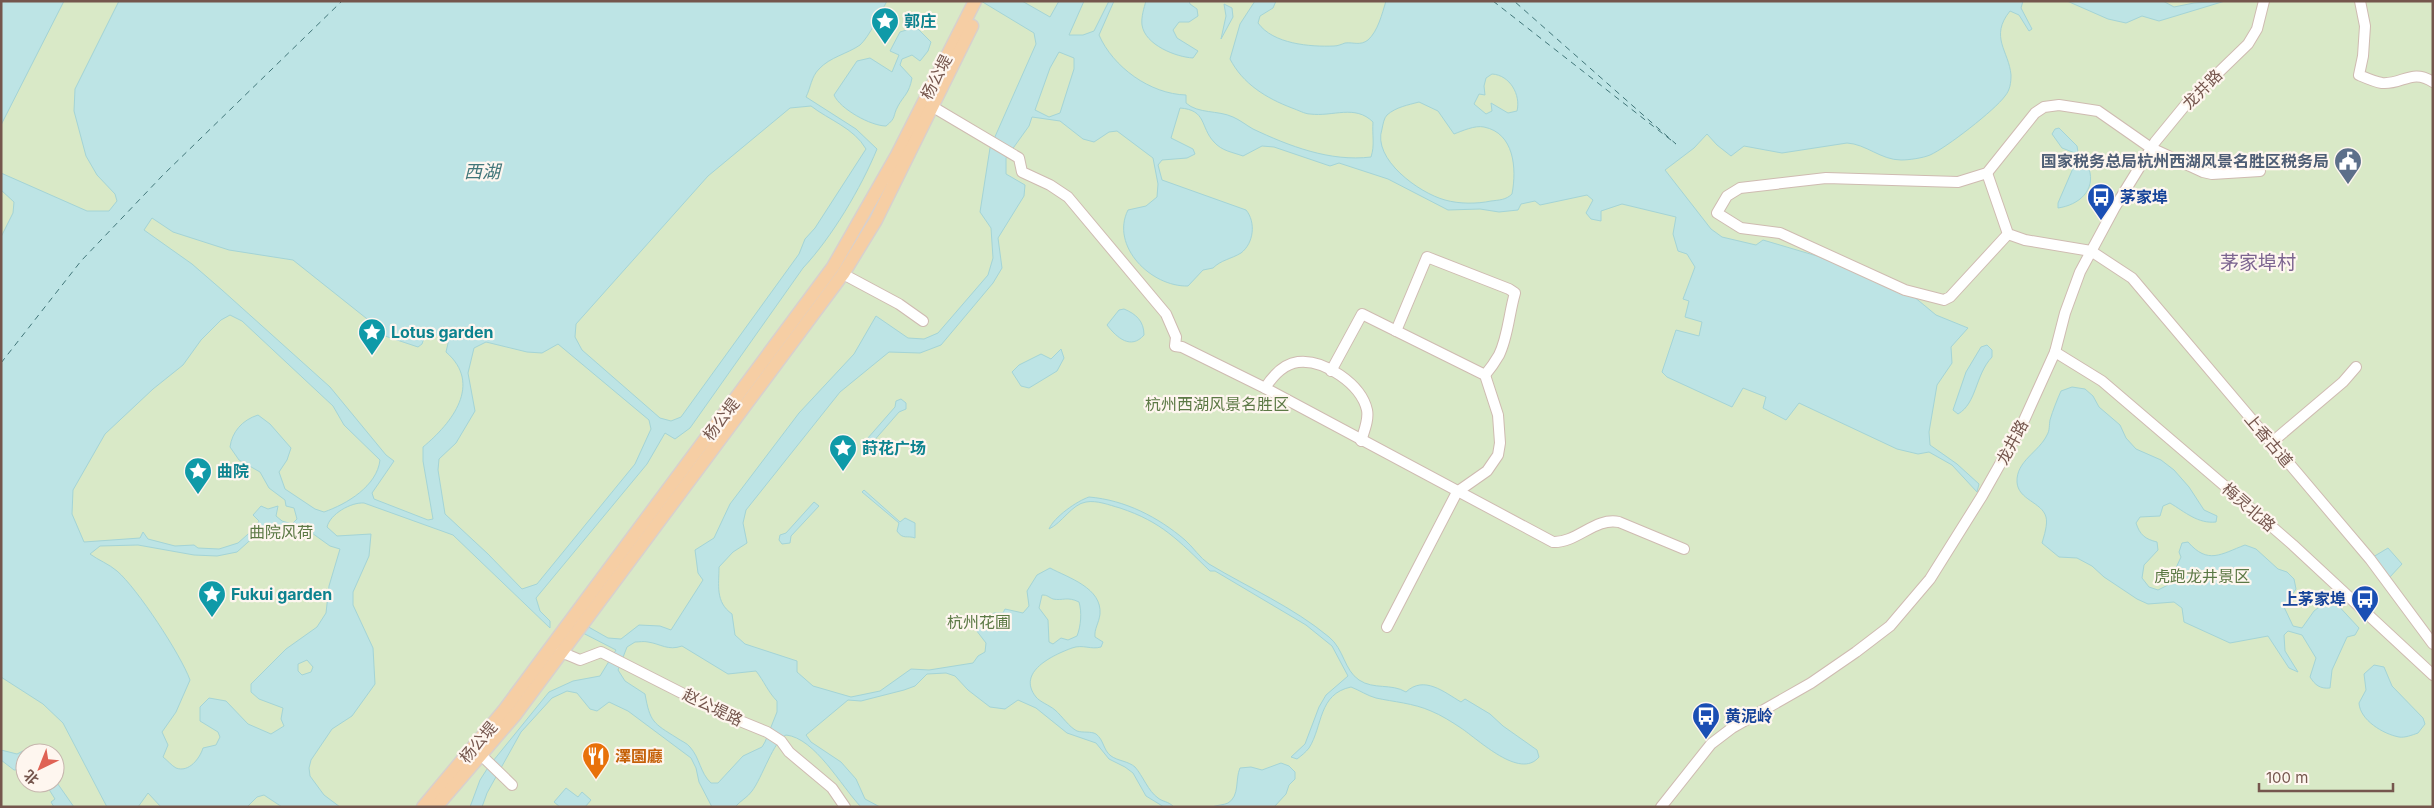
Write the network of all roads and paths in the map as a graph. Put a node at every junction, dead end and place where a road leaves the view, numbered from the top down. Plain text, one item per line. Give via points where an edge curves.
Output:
1 (2264, 1) edge
2 (2360, 1) edge
3 (978, 5) edge
4 (2433, 82) edge
5 (933, 107) junction
6 (2151, 148) junction
7 (2260, 171) dead end
8 (1988, 173) junction
9 (2008, 234) junction
10 (2090, 251) junction
11 (842, 274) junction
12 (924, 320) dead end
13 (1396, 331) junction
14 (2055, 352) junction
15 (2356, 367) dead end
16 (1331, 371) junction
17 (1485, 375) junction
18 (1265, 388) junction
19 (1361, 440) junction
20 (2271, 442) junction
21 (1457, 492) junction
22 (1684, 549) dead end
23 (1388, 627) dead end
24 (2433, 644) edge
25 (561, 652) junction
26 (2433, 675) edge
27 (486, 759) junction
28 (512, 785) dead end
29 (422, 807) edge
30 (436, 807) edge
31 (845, 807) edge
32 (1662, 807) edge

1 - 6 street, 龙井路 via 2258,29 2248,44 2187,103
2 - 4 street via 2365,26 2359,75 2384,83 2412,76 2424,76
3 - 5 main road, 杨公堤
3 - 29 main road, 杨公堤 via 833,267 505,710
5 - 11 main road, 杨公堤 via 876,220
5 - 18 street via 1019,158 1022,172 1068,197 1161,307 1172,324 1175,346
6 - 7 street via 2212,174
6 - 8 street via 2098,111 2060,105 2044,107 2028,119
6 - 10 street, 龙井路
8 - 9 street
8 - 9 street via 1958,182 1826,178 1740,188 1728,196 1718,213 1741,228 1780,233 1905,290 1944,300
9 - 10 street
10 - 14 street, 龙井路 via 2065,313
10 - 20 street, 上香古道 via 2132,278
11 - 12 street
11 - 25 main road, 杨公堤
13 - 16 street via 1362,314
13 - 17 street
13 - 17 street via 1427,257 1509,289 1515,293 1504,343
14 - 26 street, 梅灵北路 via 2102,381 2293,545
14 - 32 street, 龙井路 via 2020,427 1982,496 1914,599 1890,626 1836,667 1732,728 1711,744
15 - 20 street via 2343,382
16 - 18 street via 1297,362 1277,373
16 - 19 street via 1354,388 1364,402 1367,422
17 - 21 street via 1498,415 1498,456 1487,471
18 - 19 street
19 - 21 street
20 - 24 street, 上香古道 via 2370,559
21 - 22 street via 1553,542 1564,543 1609,520
21 - 23 street
25 - 27 main road, 杨公堤
25 - 31 street, 赵公堤路 via 580,660 600,652 723,714 767,732 832,788
27 - 28 street
27 - 30 main road, 杨公堤

